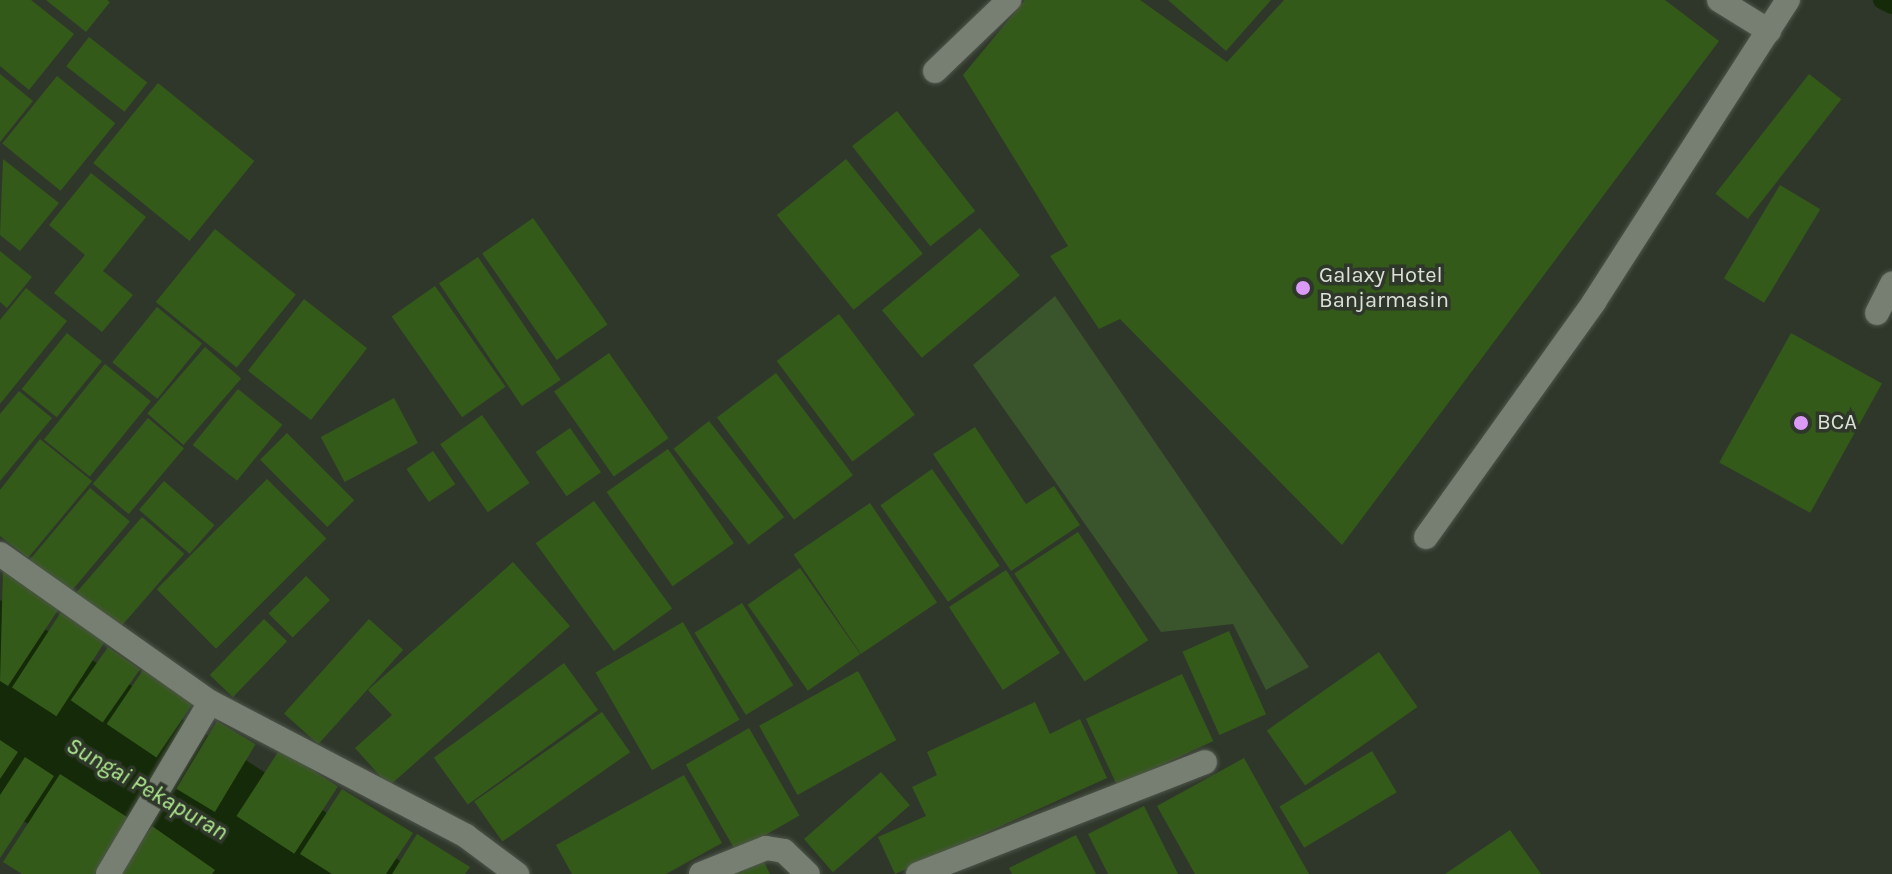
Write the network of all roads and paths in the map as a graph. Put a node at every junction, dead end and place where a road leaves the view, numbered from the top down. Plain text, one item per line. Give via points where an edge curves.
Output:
1 (1009, 0) edge
2 (1719, 0) edge
3 (1788, 0) edge
4 (1769, 31) junction
5 (935, 71) dead end
6 (1892, 284) edge
7 (1877, 313) dead end
8 (1426, 537) dead end
9 (0, 554) edge
10 (210, 702) junction
11 (1205, 762) dead end
12 (108, 874) edge
13 (517, 874) edge
14 (701, 874) edge
15 (808, 874) edge
16 (918, 874) edge

1 - 5 street
2 - 4 street
3 - 4 street
4 - 8 street via 1594,302
6 - 7 street
9 - 10 street
10 - 12 street
10 - 13 street via 466,836
11 - 16 street
14 - 15 street via 766,848 784,851

